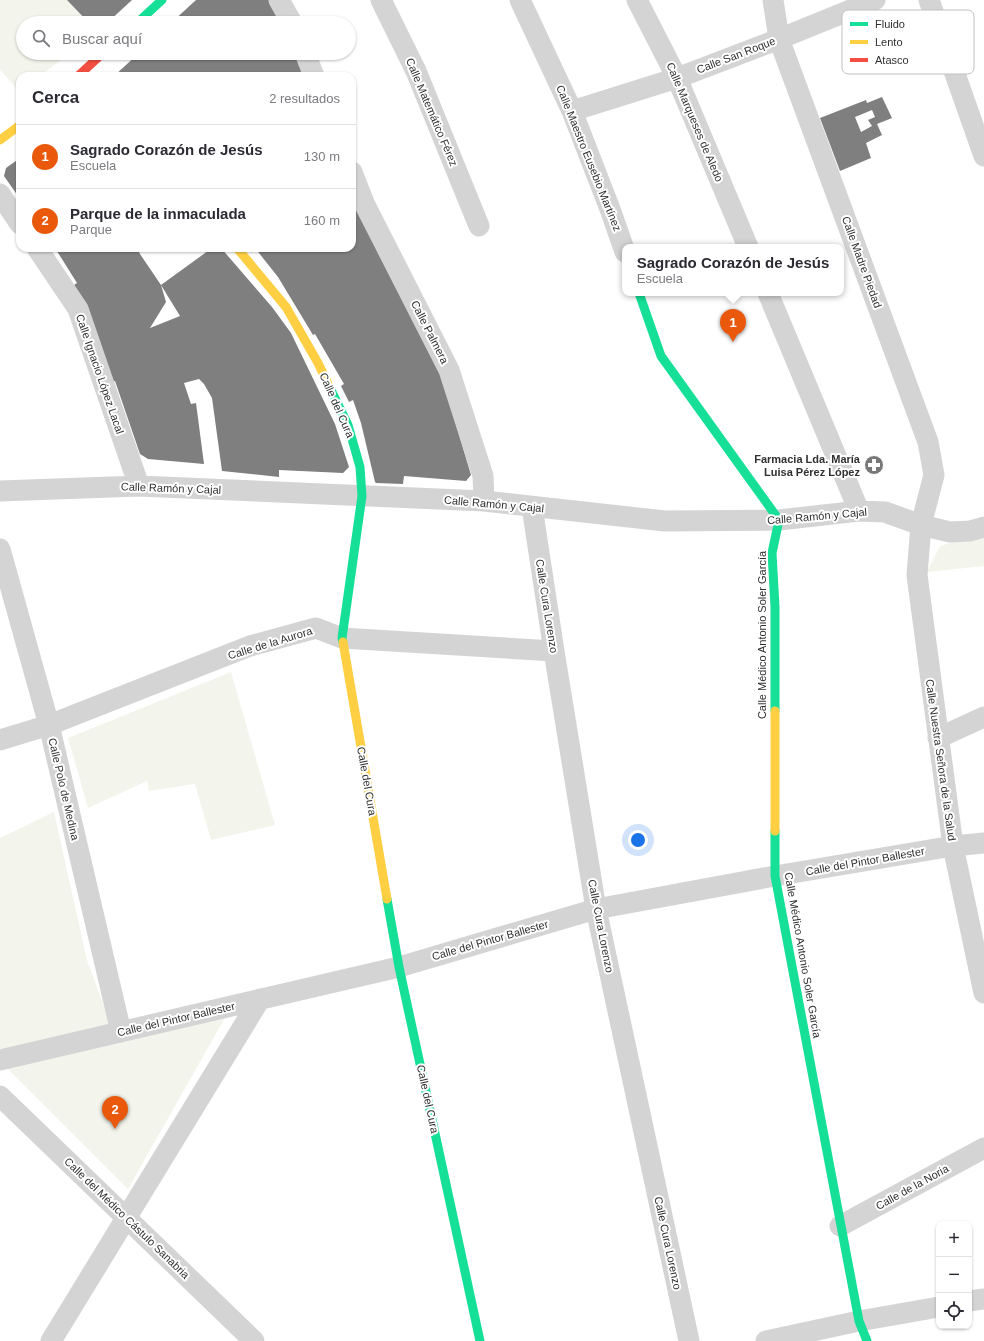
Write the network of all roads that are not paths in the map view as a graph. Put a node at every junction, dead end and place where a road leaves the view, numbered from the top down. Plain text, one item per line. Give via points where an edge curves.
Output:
1 (162, 0) edge
2 (279, 0) edge
3 (381, 0) edge
4 (520, 0) edge
5 (637, 0) edge
6 (773, 0) edge
7 (875, 0) edge
8 (929, 0) edge
9 (850, 10) edge
10 (933, 10) edge
11 (842, 13) edge
12 (144, 16) edge
13 (288, 16) edge
14 (779, 39) junction
15 (96, 60) edge
16 (308, 60) edge
17 (85, 72) edge
18 (312, 72) edge
19 (955, 74) edge
20 (677, 78) junction
21 (572, 111) junction
22 (16, 128) edge
23 (0, 140) edge
24 (984, 156) edge
25 (356, 181) edge
26 (0, 194) edge
27 (16, 218) edge
28 (480, 226) dead end
29 (622, 244) edge
30 (747, 244) edge
31 (40, 252) edge
32 (240, 252) edge
33 (640, 296) edge
34 (769, 296) edge
35 (138, 486) junction
36 (0, 491) edge
37 (362, 496) junction
38 (484, 501) junction
39 (532, 507) junction
40 (859, 511) junction
41 (779, 520) junction
42 (921, 525) junction
43 (984, 527) edge
44 (0, 549) edge
45 (342, 638) junction
46 (554, 651) junction
47 (984, 717) edge
48 (49, 724) junction
49 (938, 738) junction
50 (0, 740) edge
51 (984, 843) edge
52 (953, 846) junction
53 (775, 876) junction
54 (596, 909) junction
55 (399, 967) junction
56 (984, 993) edge
57 (260, 999) junction
58 (121, 1032) junction
59 (0, 1060) edge
60 (0, 1096) edge
61 (984, 1148) edge
62 (127, 1218) junction
63 (840, 1226) junction
64 (984, 1299) edge
65 (972, 1301) edge
66 (936, 1308) edge
67 (858, 1321) junction
68 (51, 1341) edge
69 (254, 1341) edge
70 (480, 1341) edge
71 (689, 1341) edge
72 (766, 1341) edge
73 (867, 1341) edge

1 - 12 street
2 - 13 street
3 - 28 street, Calle Matemático Férez via 416,71
4 - 21 street, Calle Maestro Eusebio Martínez
5 - 20 street, Calle Marqueses de Aledo
6 - 14 street, Calle Madre Piedad
7 - 9 street, Calle San Roque
8 - 10 street
11 - 14 street, Calle San Roque
14 - 20 street, Calle San Roque
14 - 42 street, Calle Madre Piedad via 928,442 934,475
15 - 17 street
16 - 18 street
19 - 24 street
20 - 21 street, Calle San Roque
20 - 30 street, Calle Marqueses de Aledo
21 - 29 street, Calle Maestro Eusebio Martínez
22 - 23 street
25 - 38 street, Calle Palmera via 448,370 483,476
26 - 27 street
31 - 35 street, Calle Ignacio López Lacal via 78,309
32 - 37 street, Calle del Cura via 286,308 318,363 348,425 360,467
33 - 41 street via 661,356
34 - 40 street
35 - 36 street, Calle Ramón y Cajal
35 - 37 street, Calle Ramón y Cajal
37 - 38 street, Calle Ramón y Cajal
37 - 45 street, Calle del Cura
38 - 39 street, Calle Ramón y Cajal
39 - 41 street, Calle Ramón y Cajal via 665,521
39 - 46 street, Calle Cura Lorenzo
40 - 41 street, Calle Ramón y Cajal
40 - 42 street, Calle Ramón y Cajal via 885,512
41 - 53 street, Calle Médico Antonio Soler García via 772,554 775,607
42 - 43 street, Calle Ramón y Cajal via 950,532
42 - 49 street, Calle Nuestra Señora de la Salud via 916,575
44 - 48 street, Calle Polo de Medina
45 - 46 street, Calle de la Aurora
45 - 48 street, Calle de la Aurora via 316,628 250,646
45 - 55 street, Calle del Cura
46 - 54 street, Calle Cura Lorenzo
47 - 49 street
48 - 50 street, Calle de la Aurora
48 - 58 street, Calle Polo de Medina
49 - 52 street, Calle Nuestra Señora de la Salud
51 - 52 street, Calle del Pintor Ballester
52 - 53 street, Calle del Pintor Ballester
52 - 56 street, Calle Nuestra Señora de la Salud
53 - 54 street, Calle del Pintor Ballester
53 - 63 street, Calle Médico Antonio Soler García
54 - 55 street, Calle del Pintor Ballester
54 - 71 street, Calle Cura Lorenzo
55 - 57 street, Calle del Pintor Ballester
55 - 70 street, Calle del Cura
57 - 58 street, Calle del Pintor Ballester
57 - 62 street
58 - 59 street, Calle del Pintor Ballester
60 - 62 street, Calle del Médico Cástulo Sanabria
61 - 63 street, Calle de la Noria
62 - 68 street
62 - 69 street, Calle del Médico Cástulo Sanabria
63 - 67 street, Calle Médico Antonio Soler García
64 - 65 street
66 - 67 street
67 - 72 street
67 - 73 street, Calle Médico Antonio Soler García

